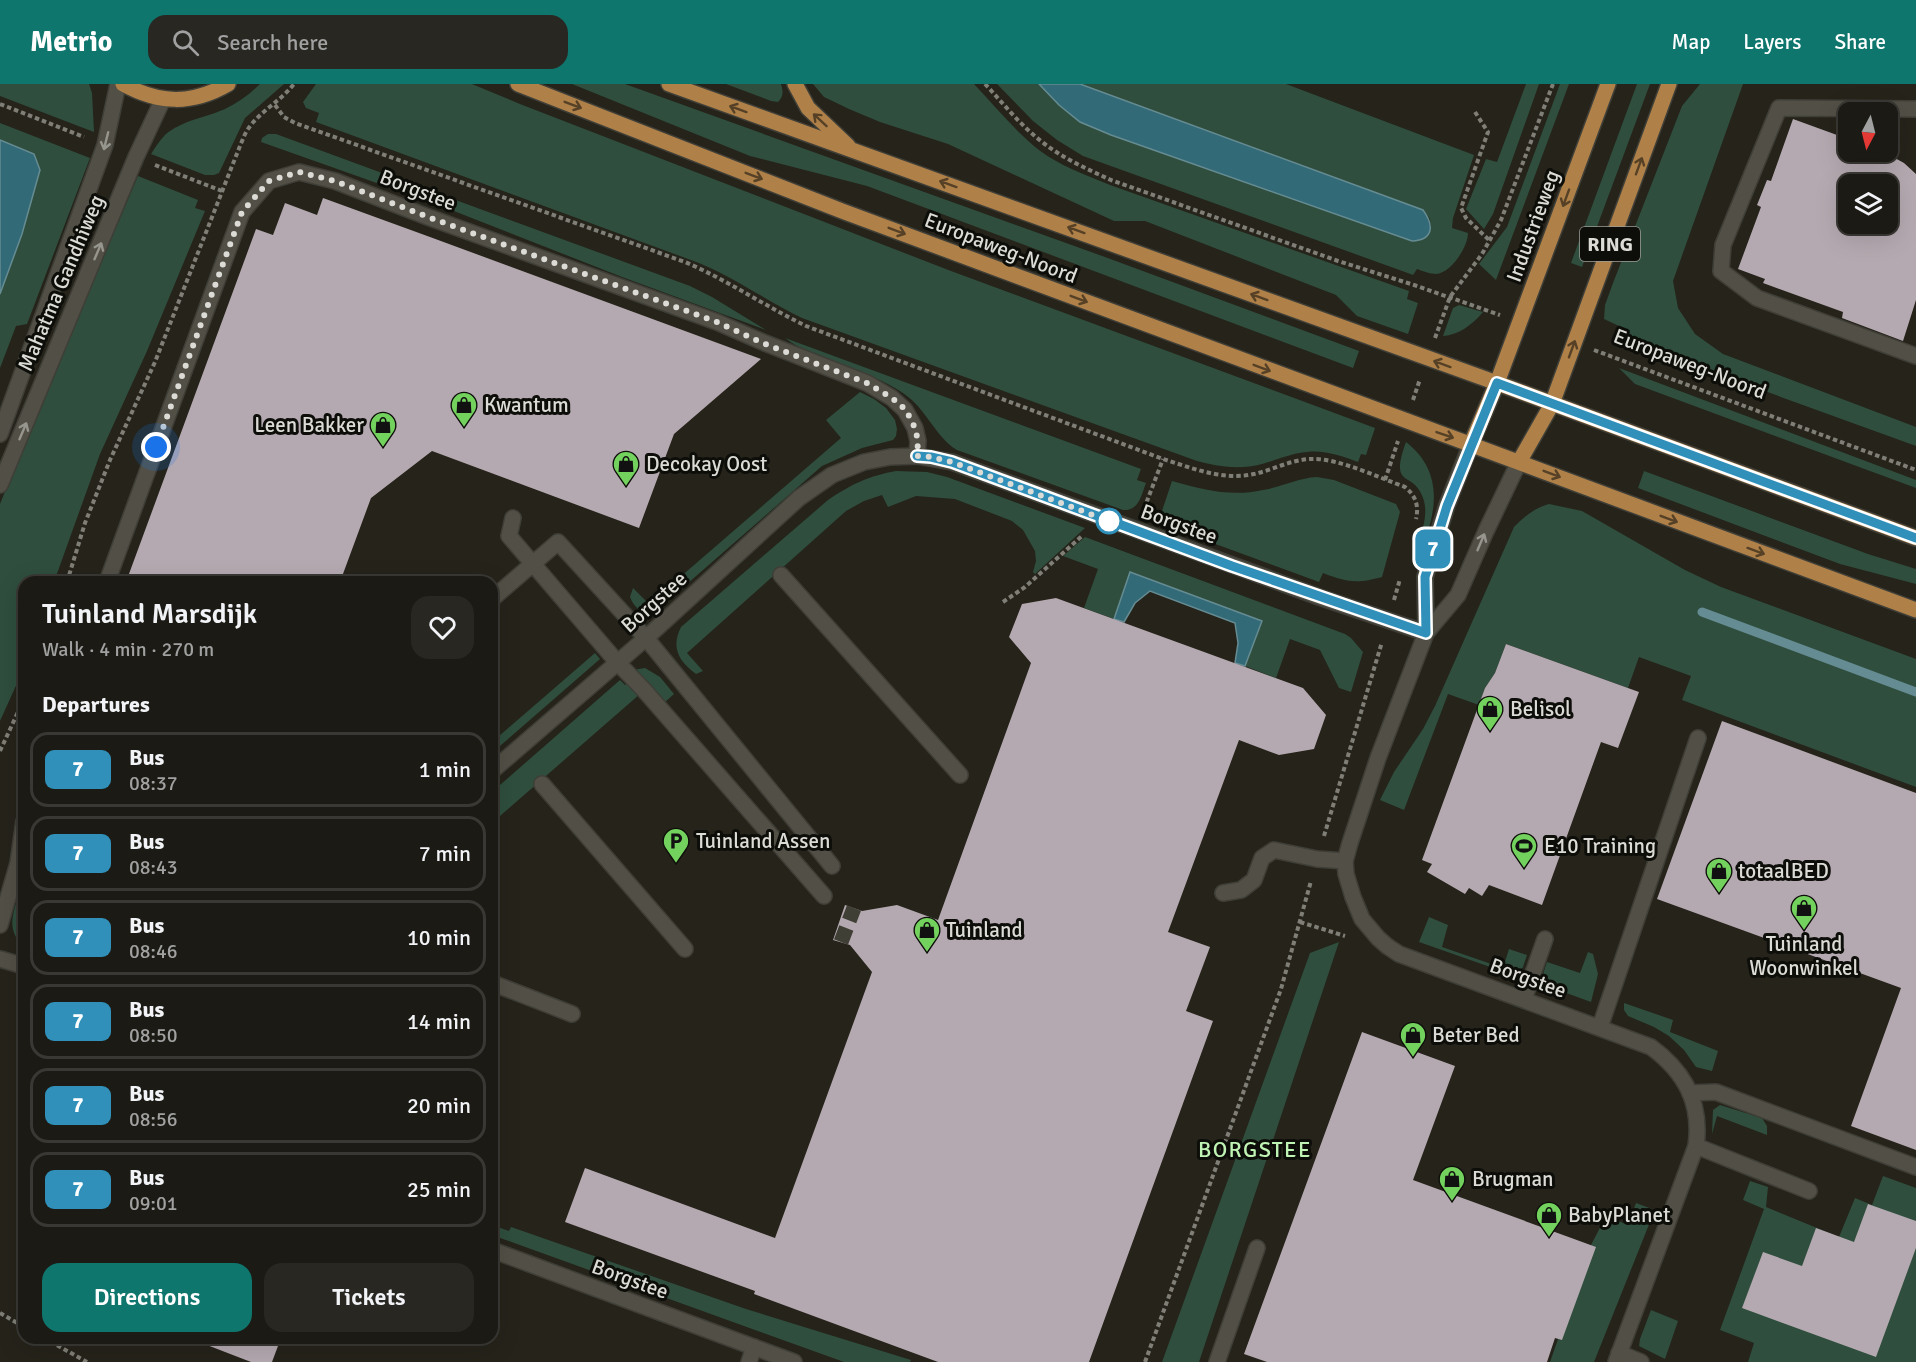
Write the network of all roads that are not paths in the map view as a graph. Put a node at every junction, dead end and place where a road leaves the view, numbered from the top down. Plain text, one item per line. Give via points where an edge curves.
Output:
1 (118, 84) edge
2 (123, 84) edge
3 (228, 84) edge
4 (518, 84) edge
5 (669, 84) edge
6 (795, 84) edge
7 (1608, 84) edge
8 (1669, 84) edge
9 (163, 99) junction
10 (1916, 109) edge
11 (853, 150) junction
12 (1916, 356) edge
13 (1497, 383) junction
14 (1552, 404) junction
15 (0, 434) edge
16 (1471, 444) junction
17 (917, 456) junction
18 (1519, 462) junction
19 (0, 485) edge
20 (513, 518) dead end
21 (1916, 538) edge
22 (533, 564) junction
23 (781, 575) dead end
24 (109, 576) edge
25 (498, 594) edge
26 (1916, 610) edge
27 (1426, 633) junction
28 (646, 638) junction
29 (617, 663) junction
30 (1698, 738) dead end
31 (498, 766) edge
32 (960, 775) dead end
33 (542, 784) dead end
34 (1346, 861) junction
35 (18, 863) edge
36 (832, 866) dead end
37 (1223, 893) dead end
38 (824, 896) dead end
39 (0, 925) edge
40 (1545, 939) dead end
41 (685, 949) dead end
42 (0, 959) edge
43 (18, 964) edge
44 (498, 985) edge
45 (1524, 999) junction
46 (572, 1014) dead end
47 (1600, 1027) junction
48 (1690, 1093) junction
49 (1696, 1146) junction
50 (1916, 1167) edge
51 (1809, 1191) dead end
52 (1257, 1248) dead end
53 (498, 1252) edge
54 (754, 1347) junction
55 (1618, 1358) edge
56 (748, 1362) edge
57 (794, 1362) edge
58 (1217, 1362) edge
59 (1641, 1362) edge

1 -> 15 street, Mahatma Gandhiweg via 105,145
2 - 9 main road
3 - 9 main road via 196,98
4 -> 16 main road, Europaweg-Noord via 842,211
11 -> 5 main road, Europaweg-Noord
11 -> 6 main road via 808,108
7 -> 13 main road, Industrieweg / RING
14 -> 8 main road, RING
19 -> 9 street, Mahatma Gandhiweg
10 - 12 street via 1779,108 1723,245 1721,272 1758,298
13 -> 11 main road, Europaweg-Noord
13 - 14 main road, Europaweg-Noord
13 - 16 main road, RING
14 - 18 main road
14 - 21 main road, Europaweg-Noord
16 - 18 main road, Europaweg-Noord
16 - 27 street, Borgstee via 1425,577
17 - 24 street, Borgstee via 915,428 906,410 867,383 717,322 335,181 299,172 269,181 242,212
17 - 27 street, Borgstee via 952,462
17 - 28 street, Borgstee via 864,462 807,492
18 -> 26 main road, Europaweg-Noord
27 -> 18 street, Borgstee via 1458,595
20 - 22 street via 508,536
22 - 25 street
22 - 28 street via 558,542
22 - 29 street
23 - 32 street
27 - 34 street, Borgstee via 1378,758
28 - 29 street, Borgstee
28 - 36 street
29 - 31 street, Borgstee
29 - 38 street
30 - 47 street
33 - 41 street
34 - 37 street via 1317,860 1274,850 1262,858 1254,880 1241,890
34 - 45 street, Borgstee via 1346,874 1362,919 1378,938 1399,954
35 - 39 street
40 - 45 street
42 - 43 street
44 - 46 street
45 - 47 street, Borgstee
47 - 48 street, Borgstee via 1664,1056
48 - 49 street, Borgstee via 1695,1107
48 - 50 street via 1716,1092
49 - 51 street
49 - 55 street, Borgstee
52 - 58 street
53 - 54 street, Borgstee
54 - 56 street
54 - 57 street, Borgstee
55 - 59 street

